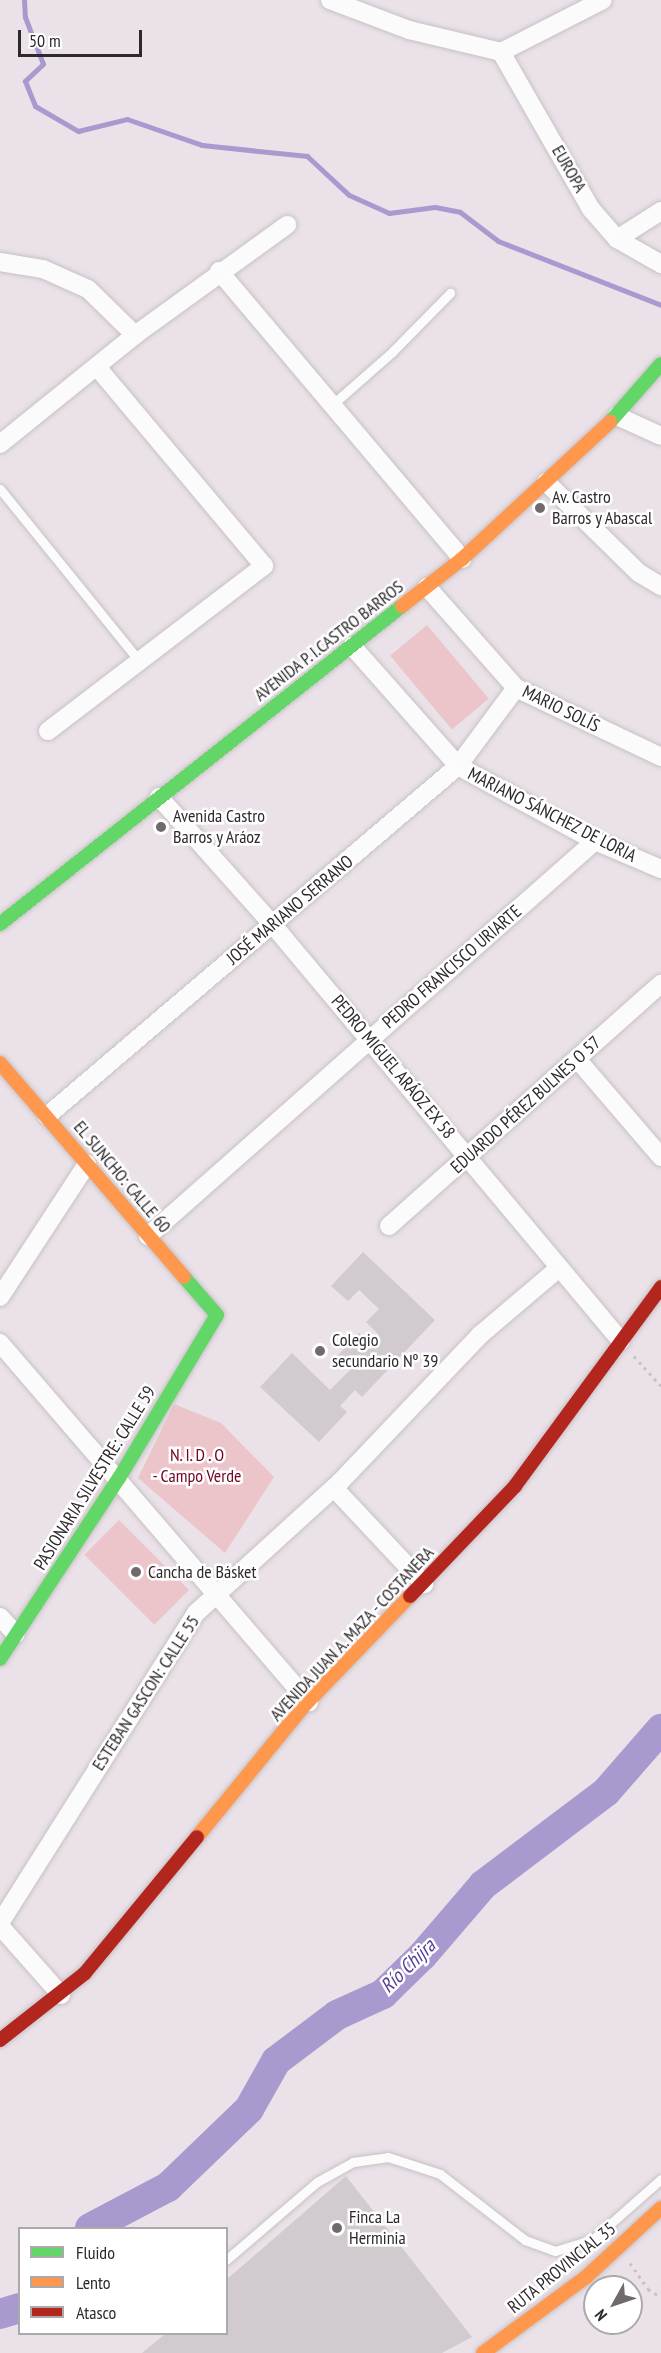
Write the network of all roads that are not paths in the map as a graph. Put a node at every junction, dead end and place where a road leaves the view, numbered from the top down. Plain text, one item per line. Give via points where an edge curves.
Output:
1 (330, 0) edge
2 (603, 0) edge
3 (501, 52) junction
4 (661, 211) edge
5 (287, 225) dead end
6 (617, 239) junction
7 (0, 262) edge
8 (661, 264) edge
9 (219, 272) junction
10 (450, 293) dead end
11 (135, 335) junction
12 (661, 364) edge
13 (97, 367) junction
14 (333, 404) junction
15 (617, 416) junction
16 (661, 436) edge
17 (0, 444) edge
18 (546, 482) junction
19 (0, 489) edge
20 (462, 559) junction
21 (661, 568) edge
22 (639, 573) junction
23 (661, 586) edge
24 (427, 587) junction
25 (352, 646) junction
26 (141, 663) junction
27 (516, 688) junction
28 (48, 731) dead end
29 (661, 757) edge
30 (458, 766) junction
31 (159, 796) junction
32 (596, 841) junction
33 (661, 869) edge
34 (0, 924) edge
35 (273, 925) junction
36 (661, 984) edge
37 (369, 1040) junction
38 (577, 1059) junction
39 (0, 1063) edge
40 (47, 1116) junction
41 (661, 1157) edge
42 (470, 1158) junction
43 (87, 1164) junction
44 (389, 1226) dead end
45 (148, 1236) junction
46 (559, 1268) junction
47 (661, 1287) edge
48 (0, 1297) edge
49 (217, 1315) joint
50 (621, 1341) junction
51 (0, 1343) edge
52 (119, 1478) junction
53 (334, 1488) junction
54 (424, 1584) junction
55 (216, 1592) junction
56 (0, 1617) edge
57 (16, 1634) junction
58 (0, 1659) edge
59 (309, 1702) junction
60 (0, 1924) edge
61 (61, 1995) junction
62 (0, 2040) edge
63 (661, 2179) edge
64 (661, 2208) edge
65 (228, 2258) edge
66 (483, 2353) edge

1 - 3 street via 409,30
2 - 3 street
3 - 6 street, EUROPA via 591,209
4 - 6 street
5 - 9 street
6 - 8 street, EUROPA
7 - 11 street via 43,268 88,289
9 - 11 street
9 - 14 street
10 - 14 lane
11 - 13 street
12 - 15 street, AVENIDA P. I.CASTRO BARROS
13 - 17 street
13 - 26 street via 264,566
14 - 20 street
15 - 16 street
15 - 18 street, AVENIDA P. I.CASTRO BARROS
18 - 20 street, AVENIDA P. I.CASTRO BARROS
18 - 22 street
19 - 26 lane
20 - 24 street, AVENIDA P. I.CASTRO BARROS
21 - 22 street
22 - 23 street
24 - 25 street, AVENIDA P. I.CASTRO BARROS
24 - 27 street, MARIO SOLÍS
25 - 30 street, MARIANO SÁNCHEZ DE LORIA
25 - 31 street, AVENIDA P. I.CASTRO BARROS
26 - 28 street
27 - 29 street, MARIO SOLÍS
27 - 30 street, JOSÉ MARIANO SERRANO
30 - 32 street, MARIANO SÁNCHEZ DE LORIA
30 - 35 street, JOSÉ MARIANO SERRANO
31 - 34 street, AVENIDA P. I.CASTRO BARROS
31 - 35 street, PEDRO MIGUEL ARÁOZ EX 58
32 - 33 street, MARIANO SÁNCHEZ DE LORIA
32 - 37 street, PEDRO FRANCISCO URIARTE
35 - 37 street, PEDRO MIGUEL ARÁOZ EX 58
35 - 40 street, JOSÉ MARIANO SERRANO
36 - 38 street, EDUARDO PÉREZ BULNES O 57
37 - 42 street, PEDRO MIGUEL ARÁOZ EX 58
37 - 45 street, PEDRO FRANCISCO URIARTE
38 - 41 street
38 - 42 street, EDUARDO PÉREZ BULNES O 57
39 - 40 street, EL SUNCHO: CALLE 60
40 - 43 street, EL SUNCHO: CALLE 60
42 - 44 street, EDUARDO PÉREZ BULNES O 57
42 - 46 street, PEDRO MIGUEL ARÁOZ EX 58
43 - 45 street, EL SUNCHO: CALLE 60
43 - 48 street
45 - 49 street, EL SUNCHO: CALLE 60
46 - 50 street, PEDRO MIGUEL ARÁOZ EX 58
46 - 53 street, ESTEBAN GASCON: CALLE 55 via 480,1335
47 - 50 street, AVENIDA JUAN A. MAZA - COSTANERA
49 - 52 street, PASIONARIA SILVESTRE: CALLE 59
50 - 54 street, AVENIDA JUAN A. MAZA - COSTANERA via 515,1486
51 - 52 street
52 - 55 street
52 - 57 street, PASIONARIA SILVESTRE: CALLE 59
53 - 54 street
53 - 55 street, ESTEBAN GASCON: CALLE 55
54 - 59 street, AVENIDA JUAN A. MAZA - COSTANERA
55 - 59 street
55 - 60 street, ESTEBAN GASCON: CALLE 55 via 196,1613
56 - 57 street
57 - 58 street, PASIONARIA SILVESTRE: CALLE 59
59 - 61 street, AVENIDA JUAN A. MAZA - COSTANERA via 85,1973
60 - 61 street
61 - 62 street, AVENIDA JUAN A. MAZA - COSTANERA
63 - 65 lane via 592,2240 555,2251 525,2240 441,2174 388,2157 353,2162 317,2182
64 - 66 street, RUTA PROVINCIAL 35 via 586,2277

